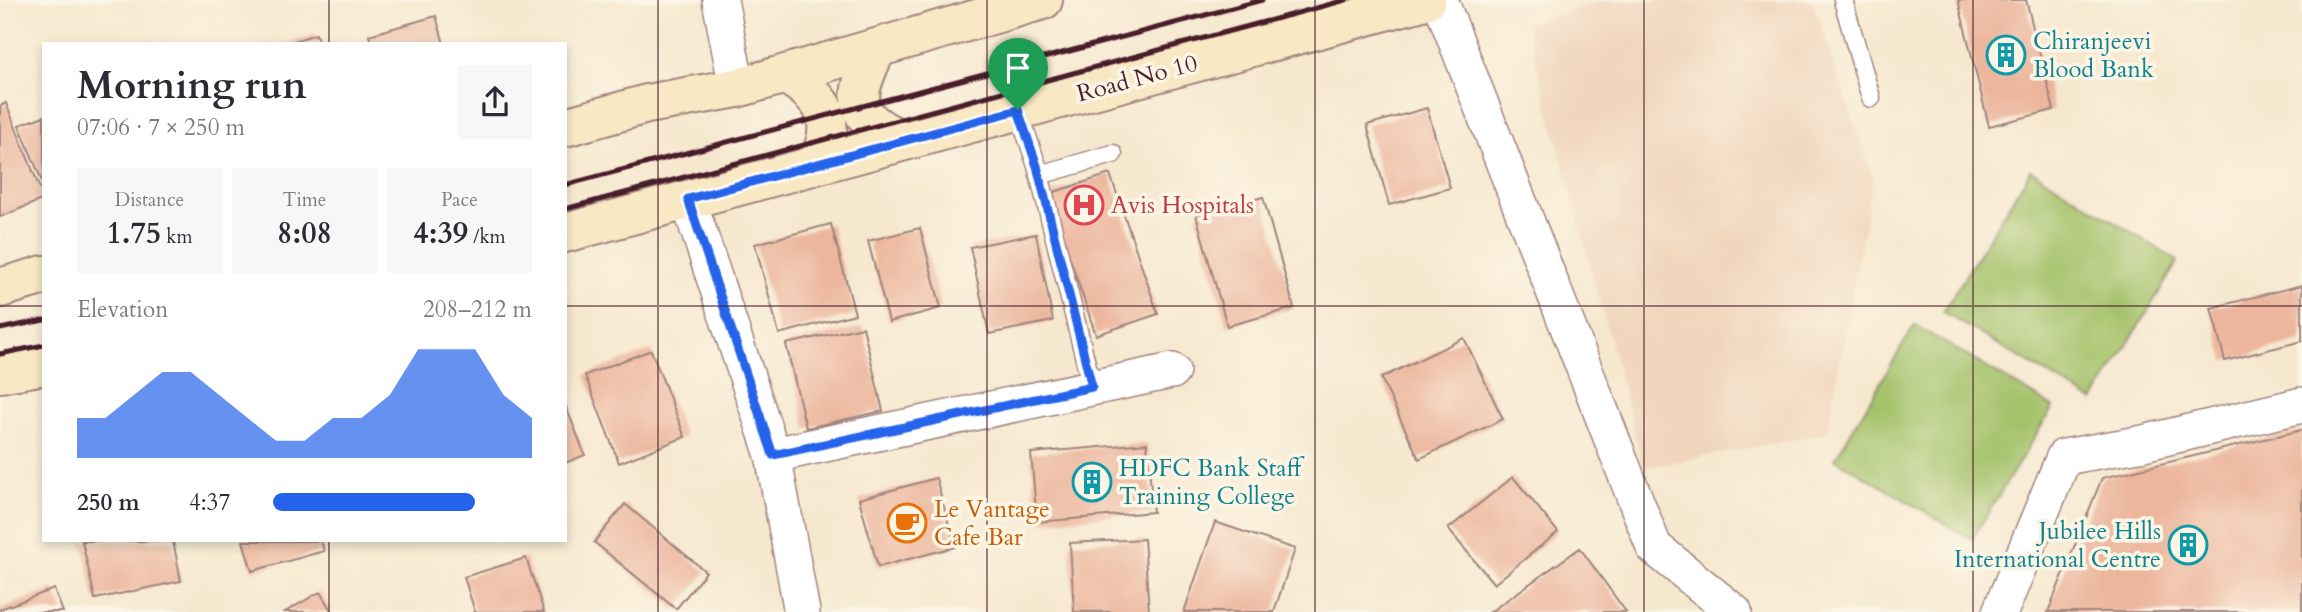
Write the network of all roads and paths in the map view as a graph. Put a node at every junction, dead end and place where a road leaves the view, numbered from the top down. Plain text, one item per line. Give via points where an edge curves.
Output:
1 (719, 0) edge
2 (1043, 0) edge
3 (1426, 0) edge
4 (1440, 0) edge
5 (1843, 0) edge
6 (877, 48) junction
7 (785, 74) junction
8 (737, 88) junction
9 (1871, 98) dead end
10 (1018, 110) junction
11 (567, 126) edge
12 (905, 141) junction
13 (1113, 154) dead end
14 (816, 165) junction
15 (1039, 175) junction
16 (688, 199) junction
17 (567, 232) edge
18 (42, 276) edge
19 (0, 288) edge
20 (42, 365) edge
21 (1172, 370) dead end
22 (0, 373) edge
23 (1092, 387) junction
24 (2302, 405) edge
25 (773, 455) junction
26 (802, 612) edge
27 (1734, 612) edge
28 (2000, 612) edge

1 - 8 street
2 - 6 main road
3 - 10 main road, Road No 10
4 - 27 street via 1654,547
5 - 9 lane
6 - 7 main road
6 - 12 main road via 859,98 864,113 878,129
7 - 8 main road
7 - 14 main road via 814,93 822,106 828,126 825,148
8 - 11 main road via 647,104
10 - 12 main road, Road No 10
10 - 15 lane
12 - 14 main road, Road No 10
13 - 15 lane
14 - 16 main road, Road No 10
15 - 23 lane
16 - 17 main road, Road No 10
16 - 25 street
18 - 19 main road
20 - 22 main road
21 - 23 street
23 - 25 street
24 - 28 street via 2064,457
25 - 26 street

